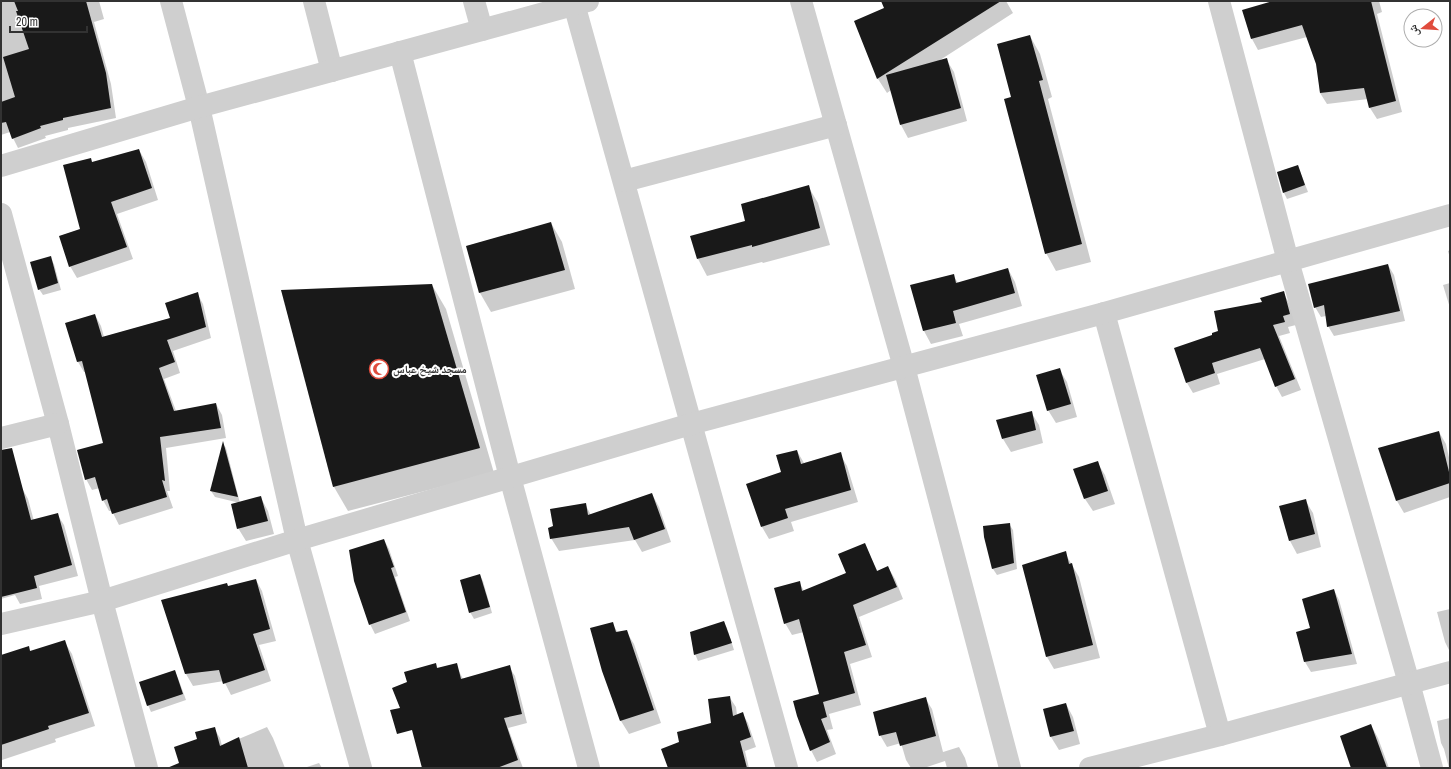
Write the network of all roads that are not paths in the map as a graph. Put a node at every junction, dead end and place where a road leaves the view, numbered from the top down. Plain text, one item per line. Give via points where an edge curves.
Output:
1 (171, 1) edge
2 (314, 1) edge
3 (474, 1) edge
4 (801, 1) edge
5 (1219, 1) edge
6 (581, 3) edge
7 (482, 30) junction
8 (400, 52) junction
9 (332, 71) junction
10 (199, 107) junction
11 (836, 126) junction
12 (1, 166) edge
13 (624, 181) junction
14 (1, 214) edge
15 (1450, 216) edge
16 (1288, 261) junction
17 (1104, 314) junction
18 (904, 368) junction
19 (58, 424) junction
20 (691, 424) junction
21 (1, 438) edge
22 (510, 478) junction
23 (297, 540) junction
24 (102, 601) junction
25 (1, 624) edge
26 (1450, 672) edge
27 (1409, 683) junction
28 (1220, 735) junction
29 (147, 768) edge
30 (361, 768) edge
31 (589, 768) edge
32 (788, 768) edge
33 (1010, 768) edge
34 (1090, 768) edge
35 (1432, 768) edge

1 - 10 street
2 - 9 street
3 - 7 street
4 - 11 street
5 - 16 street
6 - 7 street
6 - 13 street
7 - 8 street
8 - 9 street
8 - 22 street
9 - 10 street
10 - 12 street
10 - 23 street
11 - 13 street
11 - 18 street
13 - 20 street
14 - 19 street
15 - 16 street
16 - 17 street
16 - 27 street
17 - 18 street
17 - 28 street
18 - 20 street
18 - 33 street
19 - 21 street
19 - 24 street
20 - 22 street
20 - 32 street
22 - 23 street
22 - 31 street
23 - 24 street
23 - 30 street
24 - 25 street
24 - 29 street
26 - 27 street
27 - 28 street
27 - 35 street
28 - 34 street

